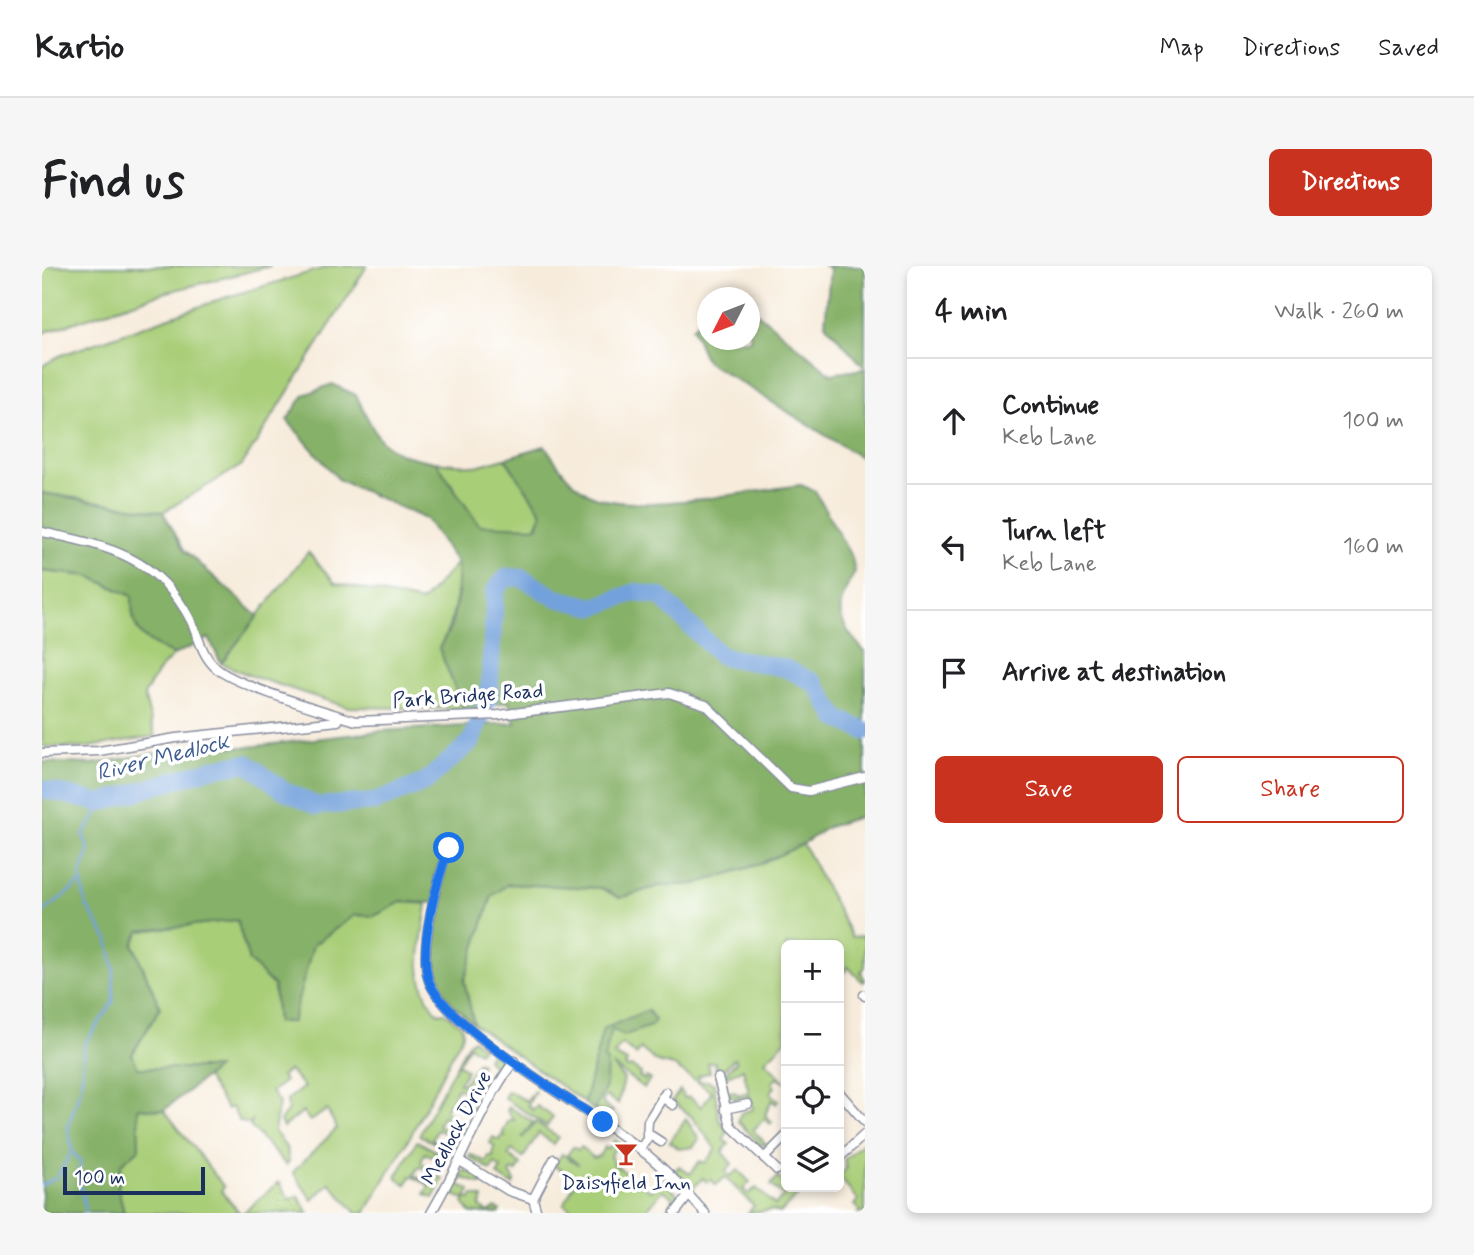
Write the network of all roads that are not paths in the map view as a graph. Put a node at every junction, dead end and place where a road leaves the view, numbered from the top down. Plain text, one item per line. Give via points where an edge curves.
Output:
1 (42, 532) edge
2 (340, 716) junction
3 (42, 753) edge
4 (865, 777) edge
5 (449, 848) dead end
6 (514, 1061) junction
7 (718, 1078) dead end
8 (844, 1099) edge
9 (748, 1104) dead end
10 (673, 1105) dead end
11 (725, 1109) junction
12 (865, 1122) edge
13 (647, 1133) junction
14 (865, 1134) edge
15 (781, 1141) edge
16 (661, 1142) dead end
17 (640, 1149) junction
18 (844, 1153) edge
19 (764, 1158) junction
20 (554, 1159) dead end
21 (460, 1161) junction
22 (777, 1170) dead end
23 (689, 1195) junction
24 (533, 1199) junction
25 (431, 1213) edge
26 (537, 1213) edge
27 (675, 1213) edge
28 (705, 1213) edge

1 - 2 street via 106,546 159,574 191,620 201,647 216,668
2 - 3 street, Park Bridge Road via 338,721 269,730 99,751
2 - 4 street, Park Bridge Road via 356,721 499,715 668,693 706,705 791,788 809,791
5 - 6 street via 434,889 429,981 447,1008
6 - 17 street
6 - 21 street, Medlock Drive via 485,1104
7 - 11 street
8 - 12 street
9 - 11 street
10 - 13 street via 664,1095 648,1121
11 - 19 street via 731,1126
13 - 16 street
13 - 17 street
14 - 18 street
15 - 19 street
17 - 23 street
19 - 22 street
20 - 24 street via 539,1174
21 - 24 street via 509,1191
21 - 25 street, Medlock Drive
23 - 27 street
23 - 28 street
24 - 26 street

